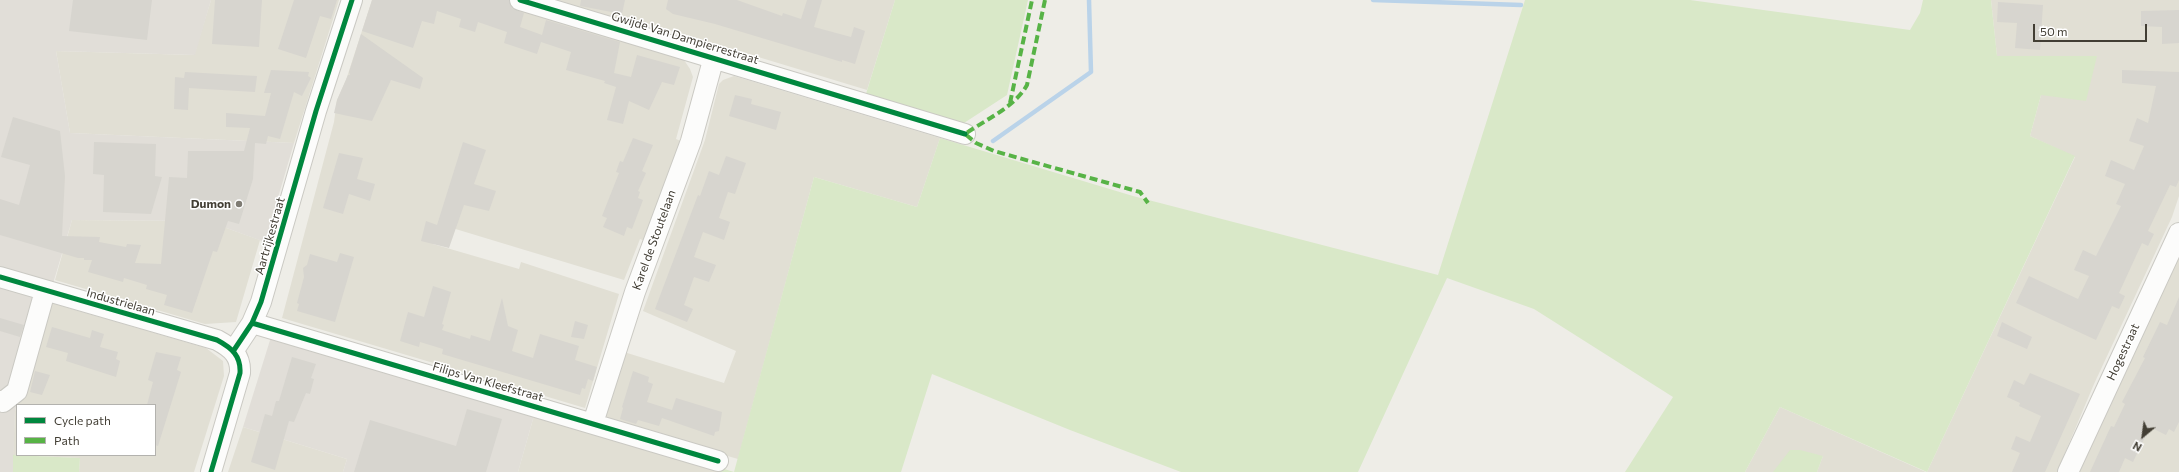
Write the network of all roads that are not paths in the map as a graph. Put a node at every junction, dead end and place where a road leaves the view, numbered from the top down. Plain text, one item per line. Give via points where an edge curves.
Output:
1 (352, 0) edge
2 (520, 0) edge
3 (714, 57) junction
4 (965, 134) dead end
5 (2179, 233) edge
6 (0, 277) edge
7 (46, 291) junction
8 (252, 323) junction
9 (234, 350) junction
10 (0, 401) edge
11 (593, 423) junction
12 (718, 460) dead end
13 (211, 472) edge
14 (2068, 472) edge

1 - 8 street, Aartrijkestraat via 316,112 261,302
2 - 3 street, Gwijde Van Dampierrestraat
3 - 4 street, Gwijde Van Dampierrestraat
3 - 11 street, Karel de Stoutelaan via 691,141 635,292
5 - 14 street, Hogestraat
6 - 7 street, Industrielaan
7 - 9 street, Industrielaan via 217,340
7 - 10 street via 17,391 3,402
8 - 9 street, Aartrijkestraat
8 - 11 street, Filips Van Kleefstraat
9 - 13 street via 240,365 240,373
11 - 12 street, Filips Van Kleefstraat

